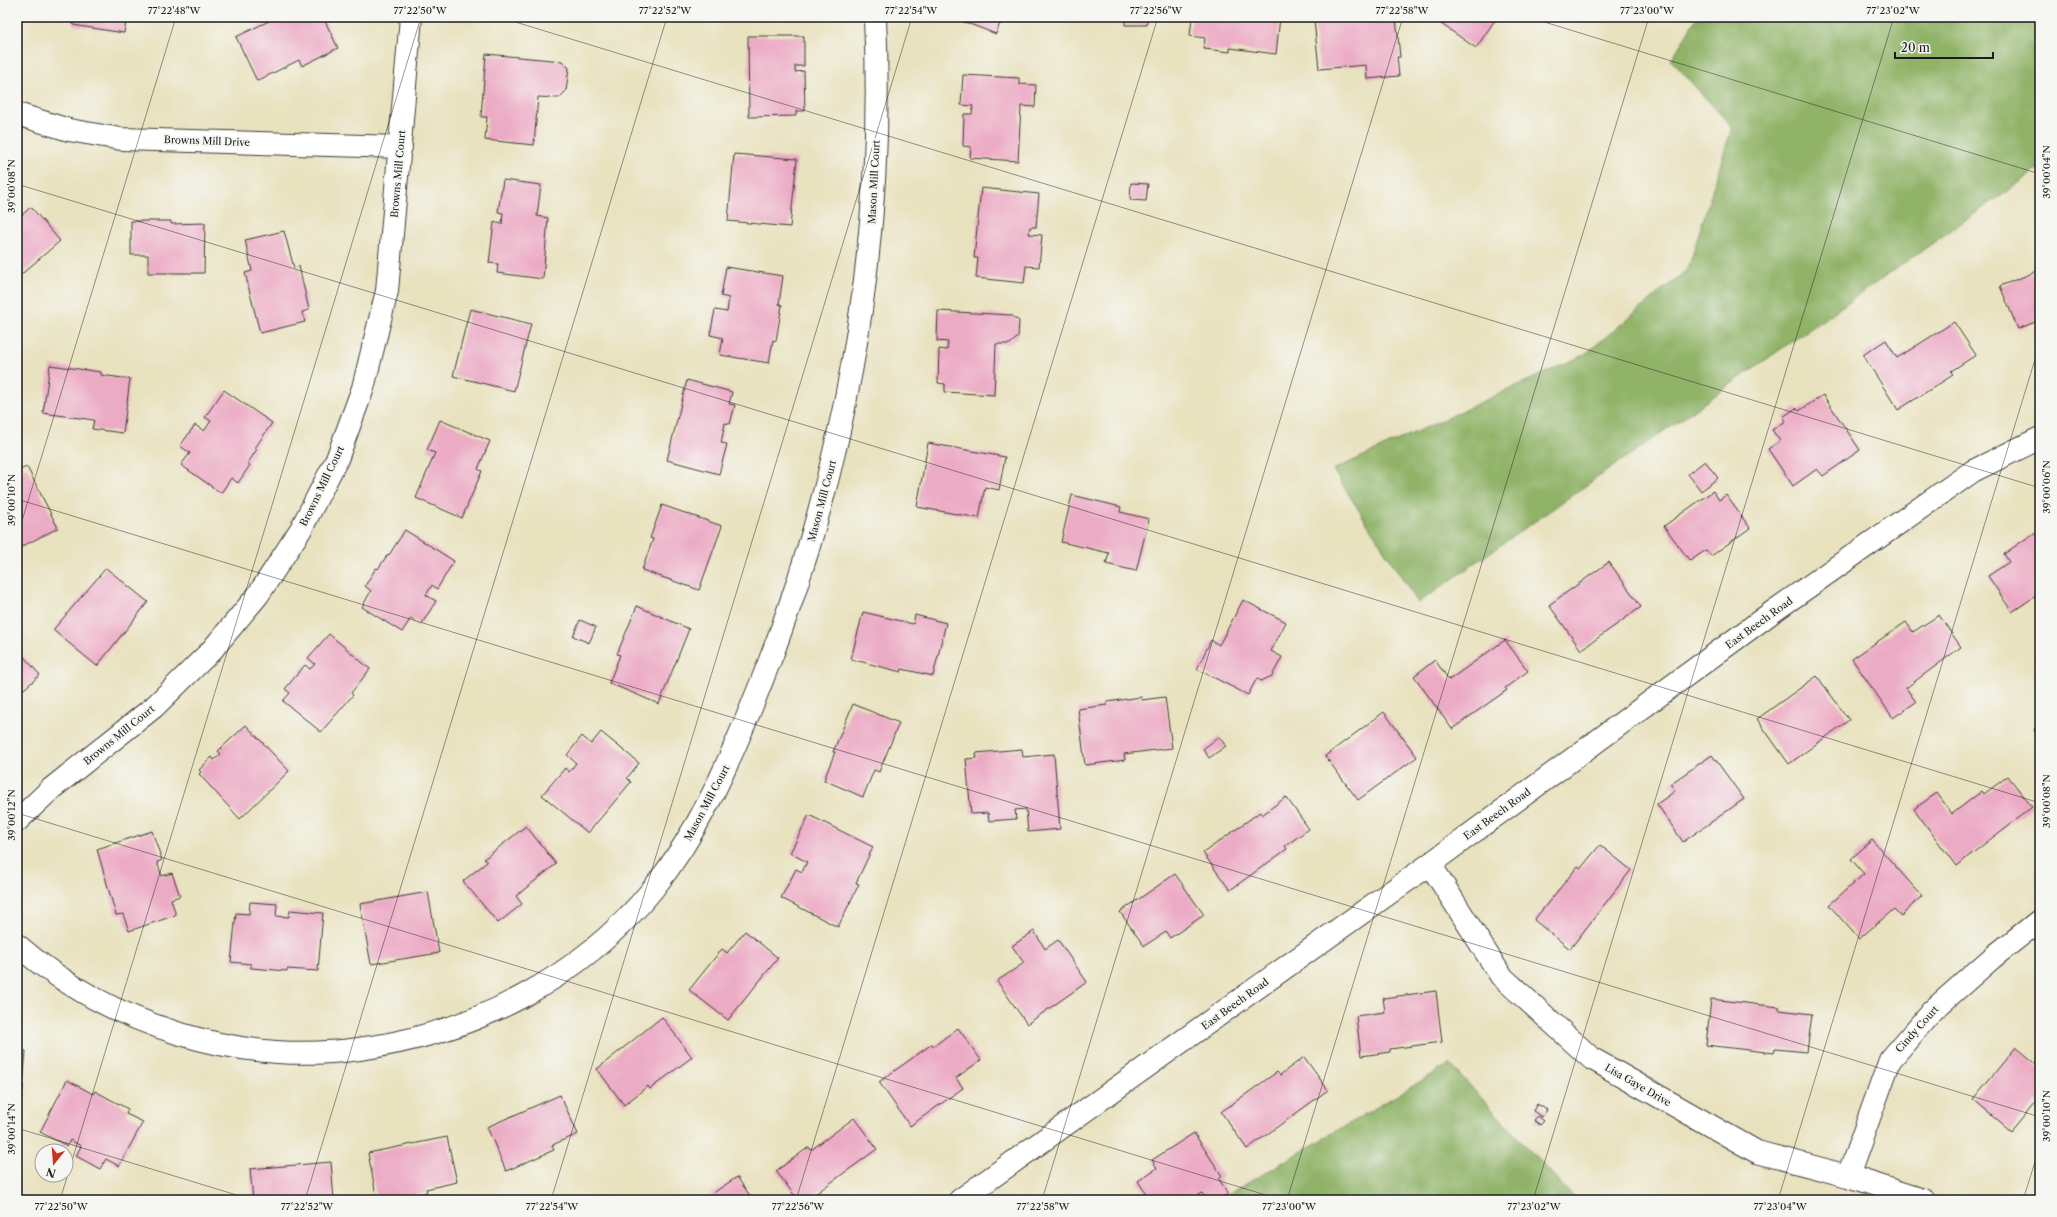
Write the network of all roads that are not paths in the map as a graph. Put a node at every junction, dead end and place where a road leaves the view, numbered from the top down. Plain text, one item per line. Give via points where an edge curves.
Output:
1 (411, 17) edge
2 (875, 17) edge
3 (17, 114) edge
4 (400, 147) junction
5 (2040, 438) edge
6 (17, 821) edge
7 (1430, 864) junction
8 (2040, 920) edge
9 (17, 945) edge
10 (1848, 1176) junction
11 (960, 1200) edge
12 (1923, 1200) edge

1 - 4 street, Browns Mill Court
2 - 9 street, Mason Mill Court via 878,83 874,198 862,310 842,425 818,520 775,650 732,755 688,840 652,890 611,933 565,971 511,1003 458,1027 397,1044 339,1052 279,1052 190,1037 133,1017 78,990
3 - 4 street, Browns Mill Drive via 68,130 122,139
4 - 6 street, Browns Mill Court via 387,292 363,388 337,459 301,529 258,595 211,651 154,707 51,789
5 - 7 street, East Beech Road via 1967,476 1771,613
7 - 10 street, Lisa Gaye Drive via 1501,976 1591,1058 1757,1152
7 - 11 street, East Beech Road
8 - 10 street, Cindy Court via 1932,1011 1890,1060
10 - 12 street, Lisa Gaye Drive

